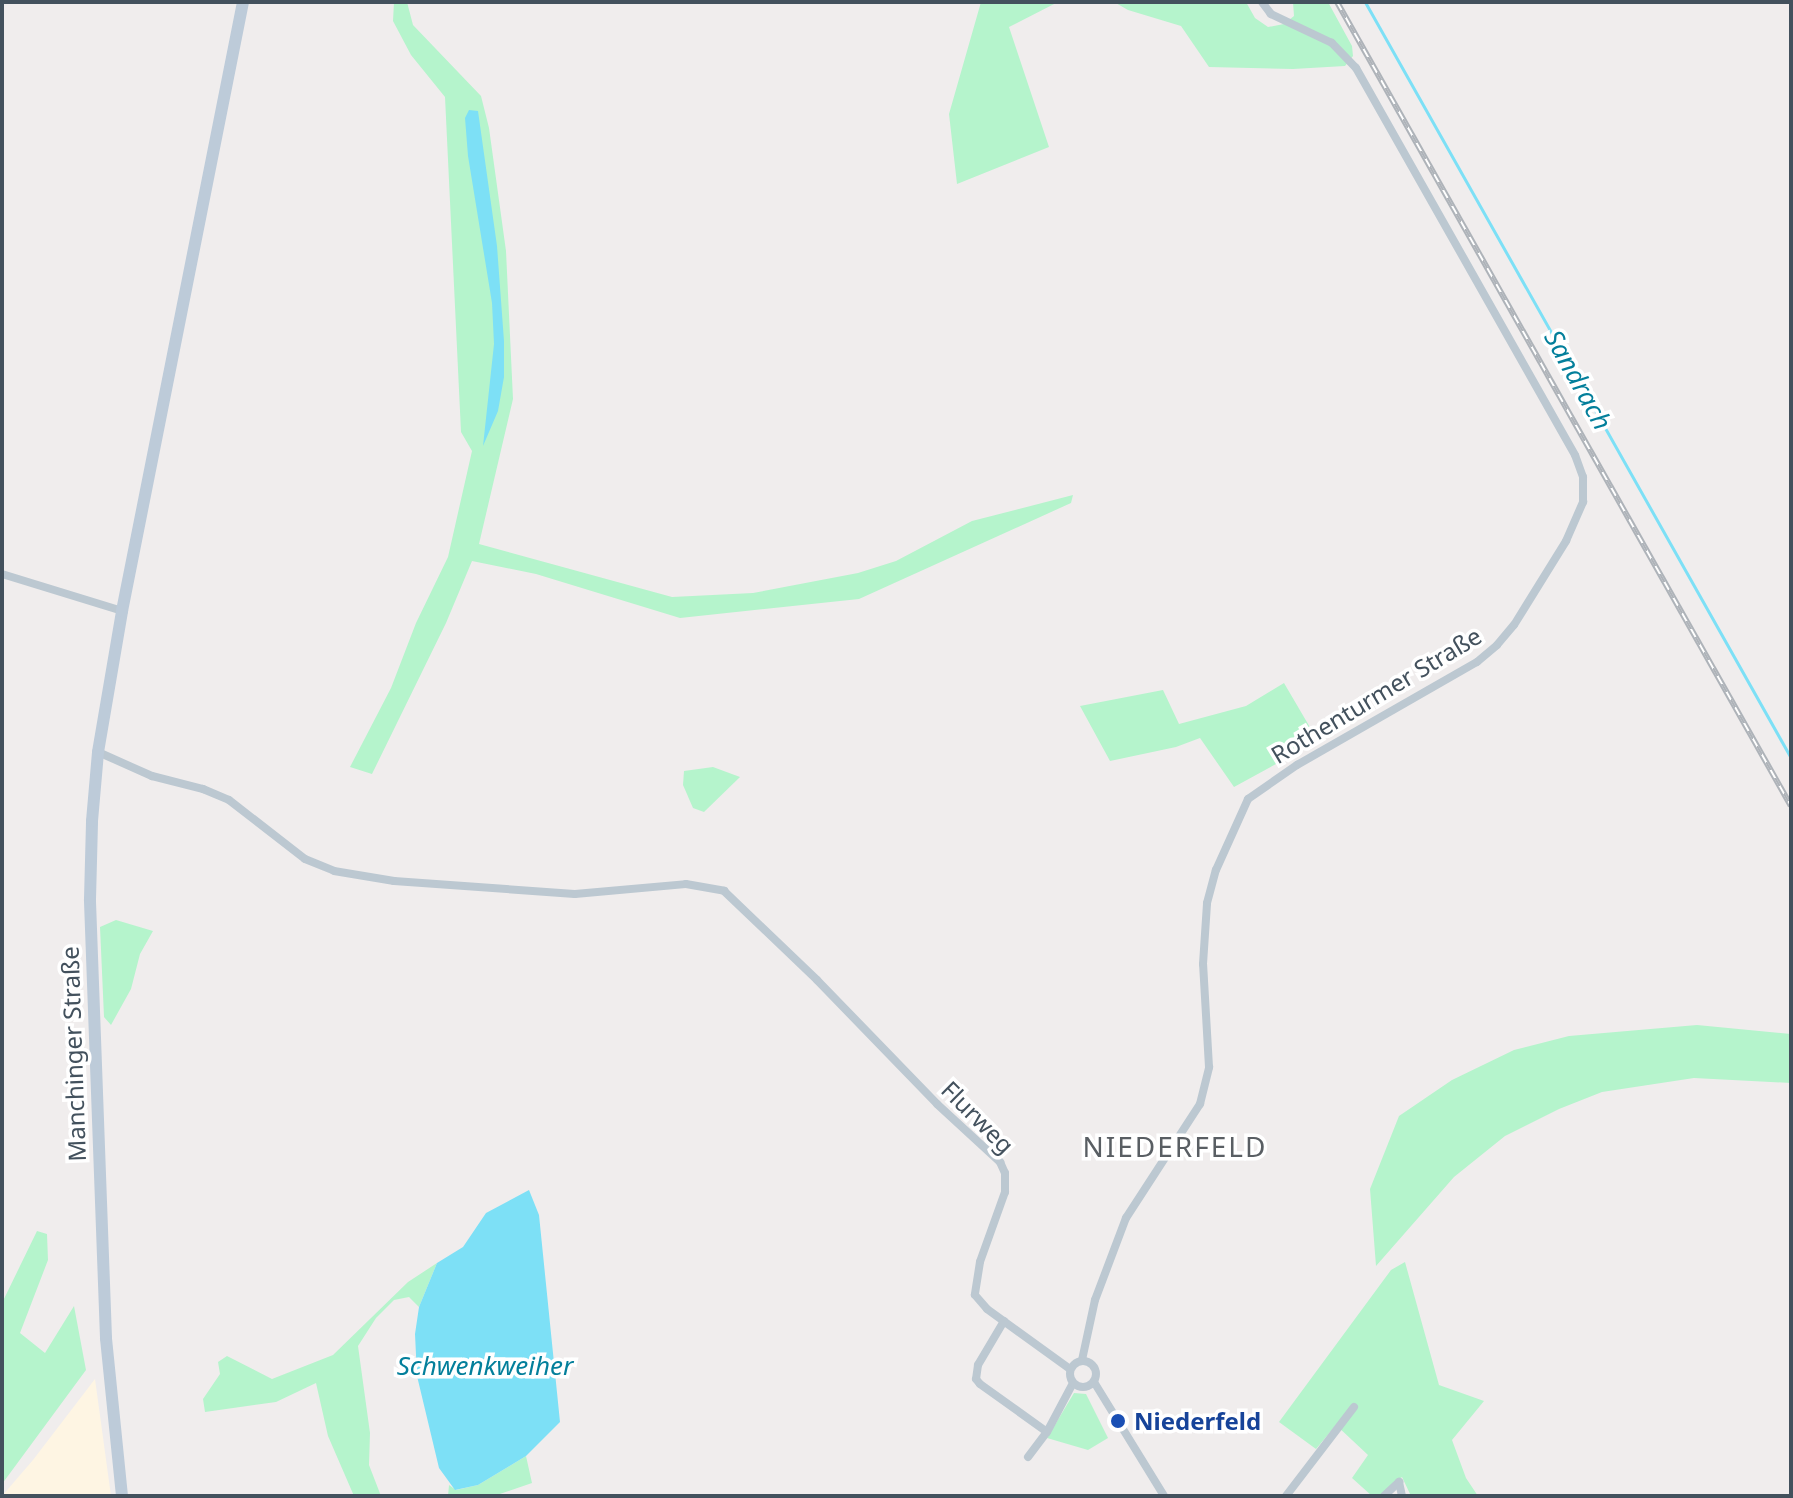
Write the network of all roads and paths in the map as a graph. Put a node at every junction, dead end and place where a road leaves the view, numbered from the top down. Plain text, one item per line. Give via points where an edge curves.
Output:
1 (243, 2) edge
2 (1262, 2) edge
3 (2, 574) edge
4 (122, 611) junction
5 (98, 752) junction
6 (1004, 1321) junction
7 (1082, 1360) junction
8 (1070, 1369) junction
9 (1094, 1382) junction
10 (1073, 1383) junction
11 (1354, 1407) dead end
12 (1047, 1432) junction
13 (1028, 1457) dead end
14 (122, 1496) edge
15 (1164, 1496) edge
16 (1286, 1496) edge
17 (1384, 1496) edge
18 (1402, 1496) edge

1 - 4 main road, Manchinger Straße
2 - 7 street, Rothenturmer Straße via 1271,14 1332,43 1356,68 1575,455 1583,477 1583,502 1566,541 1497,645 1248,799 1207,903 1203,964 1209,1067 1203,1095 1190,1125 1126,1218 1092,1309
3 - 4 street
4 - 5 main road, Manchinger Straße
5 - 6 street, Flurweg via 229,800 305,859 334,871 394,881 562,893 686,884 724,891 1000,1162 1005,1192 974,1286 980,1303
5 - 14 main road, Manchinger Straße via 90,899 106,1338
6 - 8 street, Flurweg
6 - 12 street via 978,1365 976,1379
7 - 8 street
7 - 9 street via 1095,1367
8 - 10 street
9 - 10 street via 1082,1388
9 - 15 street
10 - 12 street
11 - 16 street
12 - 13 street
17 - 18 street via 1399,1482

